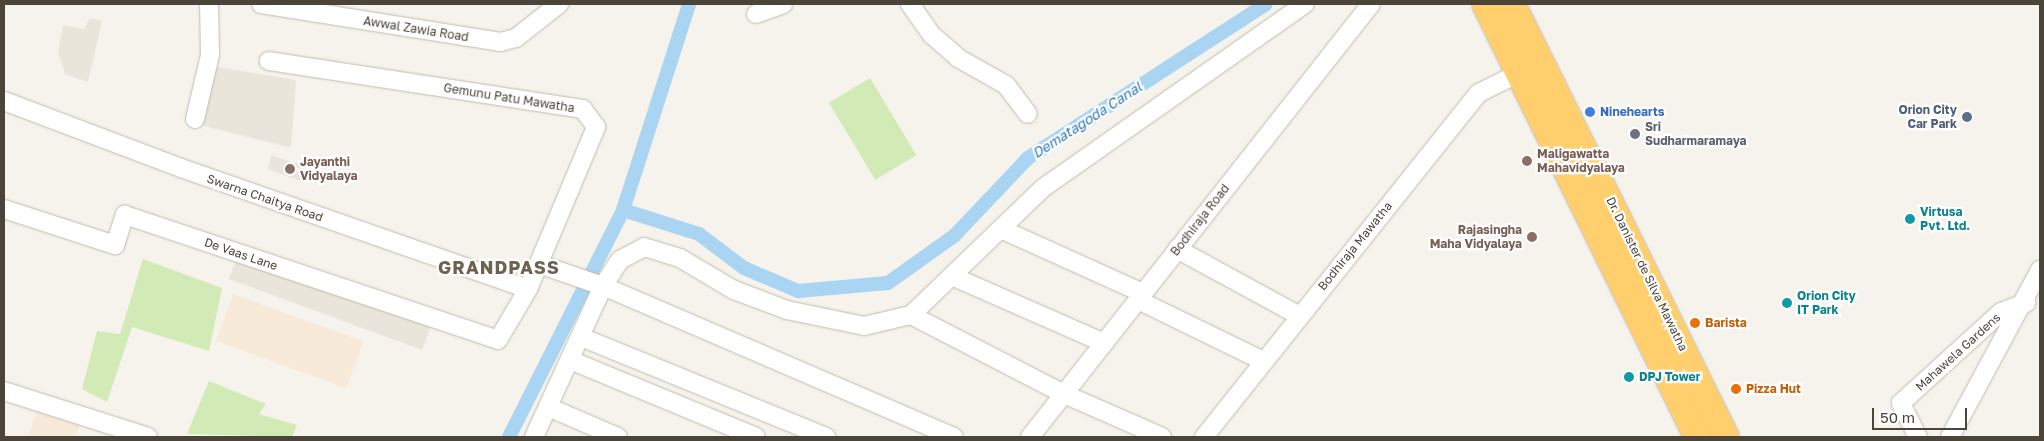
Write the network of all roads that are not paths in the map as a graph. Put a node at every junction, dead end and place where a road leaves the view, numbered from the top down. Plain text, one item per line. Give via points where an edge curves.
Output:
1 (209, 4) edge
2 (261, 4) edge
3 (559, 4) edge
4 (783, 4) edge
5 (910, 4) edge
6 (1305, 4) edge
7 (1370, 4) edge
8 (1485, 4) edge
9 (1512, 4) edge
10 (756, 14) dead end
11 (269, 61) dead end
12 (1521, 72) junction
13 (4, 101) edge
14 (1028, 114) dead end
15 (195, 119) dead end
16 (4, 209) edge
17 (1001, 229) junction
18 (1177, 249) junction
19 (539, 264) junction
20 (2040, 270) edge
21 (954, 277) junction
22 (603, 286) junction
23 (528, 288) junction
24 (1140, 296) junction
25 (2026, 303) junction
26 (911, 315) junction
27 (1298, 315) junction
28 (581, 337) junction
29 (498, 340) joint
30 (1104, 343) junction
31 (570, 360) junction
32 (1263, 360) junction
33 (4, 391) edge
34 (1064, 394) junction
35 (548, 407) junction
36 (1722, 430) edge
37 (1694, 436) edge
38 (148, 437) edge
39 (534, 437) edge
40 (618, 437) edge
41 (756, 437) edge
42 (826, 437) edge
43 (954, 437) edge
44 (1030, 437) edge
45 (1162, 437) edge
46 (1204, 437) edge
47 (1918, 437) edge
48 (1950, 437) edge

1 - 15 street via 210,55
2 - 3 street, Awwal Zawia Road via 500,42 516,38
4 - 10 street
5 - 14 street via 932,35 958,58 1006,85
6 - 17 street via 1043,188
7 - 18 street, Bodhiraja Road
8 - 12 highway, Dr. Danister de Silva Mawatha
9 - 36 highway, Dr. Danister de Silva Mawatha
11 - 19 street, Gemunu Patu Mawatha via 583,109 596,127
12 - 27 street, Bodhiraja Mawatha via 1479,93
12 - 37 highway, Dr. Danister de Silva Mawatha
13 - 23 street, Swarna Chaitya Road via 181,168
16 - 29 street, De Vaas Lane via 115,245 125,215
17 - 21 street
17 - 24 street
18 - 24 street, Bodhiraja Road
18 - 27 street
19 - 22 street
19 - 23 street, Gemunu Patu Mawatha
20 - 25 street, Mahawela Gardens
21 - 26 street
21 - 30 street
22 - 26 street via 620,260 644,247 680,258 734,290 787,310 864,326
22 - 28 street
22 - 43 street
23 - 29 street, Gemunu Patu Mawatha
24 - 30 street, Bodhiraja Road
24 - 32 street
25 - 47 street, Mahawela Gardens via 2001,312 1901,403
25 - 48 street, Mahawela Gardens
26 - 34 street
27 - 32 street, Bodhiraja Mawatha
28 - 31 street
28 - 42 street
30 - 34 street, Bodhiraja Road
31 - 35 street
31 - 41 street
32 - 46 street, Bodhiraja Mawatha
33 - 38 street
34 - 44 street, Bodhiraja Road
34 - 45 street
35 - 39 street
35 - 40 street
36 - 37 highway

